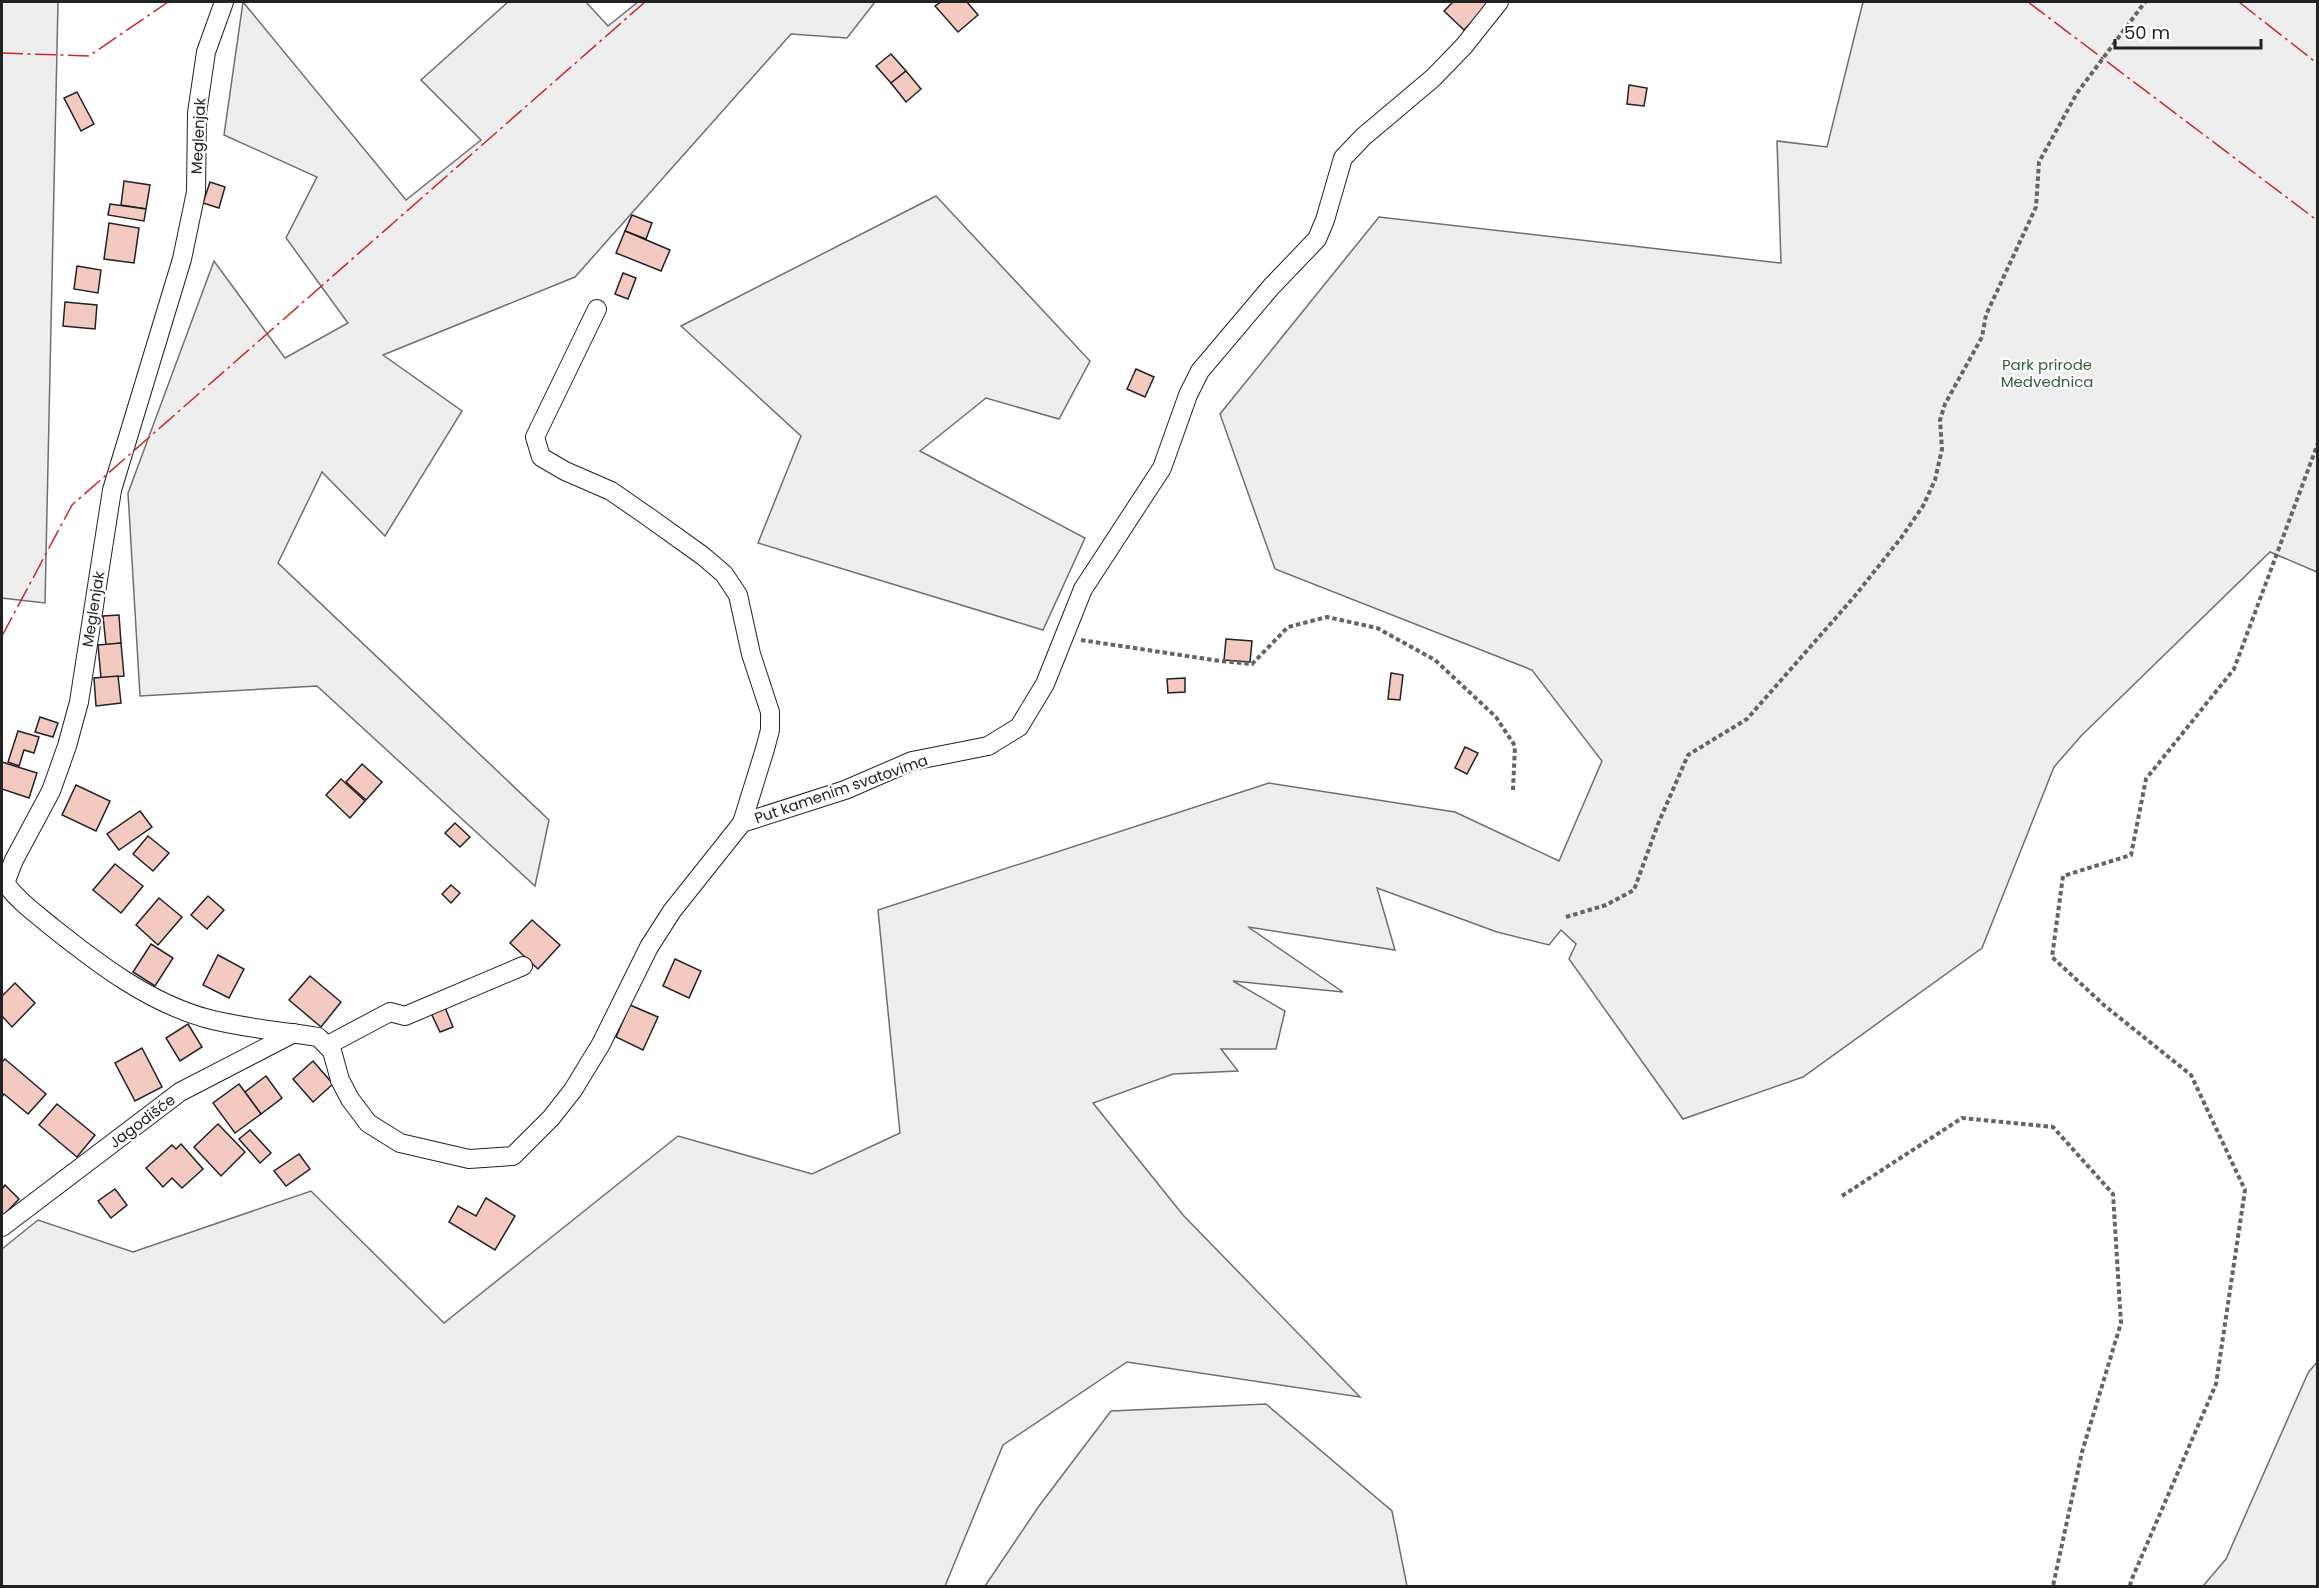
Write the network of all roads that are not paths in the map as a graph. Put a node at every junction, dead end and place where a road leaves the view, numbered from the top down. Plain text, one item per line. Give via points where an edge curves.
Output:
1 (224, 2) edge
2 (1499, 2) edge
3 (597, 309) dead end
4 (742, 823) junction
5 (524, 966) dead end
6 (294, 1033) junction
7 (328, 1045) junction
8 (2, 1227) edge

1 - 6 street, Meglenjak via 206,52 197,113 196,192 182,259 112,490 80,702 51,791 5,883 16,898 71,942 125,980 173,1007 206,1018
2 - 4 street, Put kamenim svatovima via 1433,78 1343,158 1317,239 1200,370 1162,468 1083,589 1045,684 1019,727 988,746 912,761 845,790
3 - 4 street, Put kamenim svatovima via 536,437 541,457 611,491 650,518 724,574 738,595 751,654 770,712 768,740
4 - 7 street, Put kamenim svatovima via 649,946 601,1044 573,1090 513,1156 469,1159 400,1143 368,1123 350,1099
5 - 7 street via 405,1016 390,1012
6 - 7 street via 318,1037
6 - 8 street, Jagodišće via 180,1092

